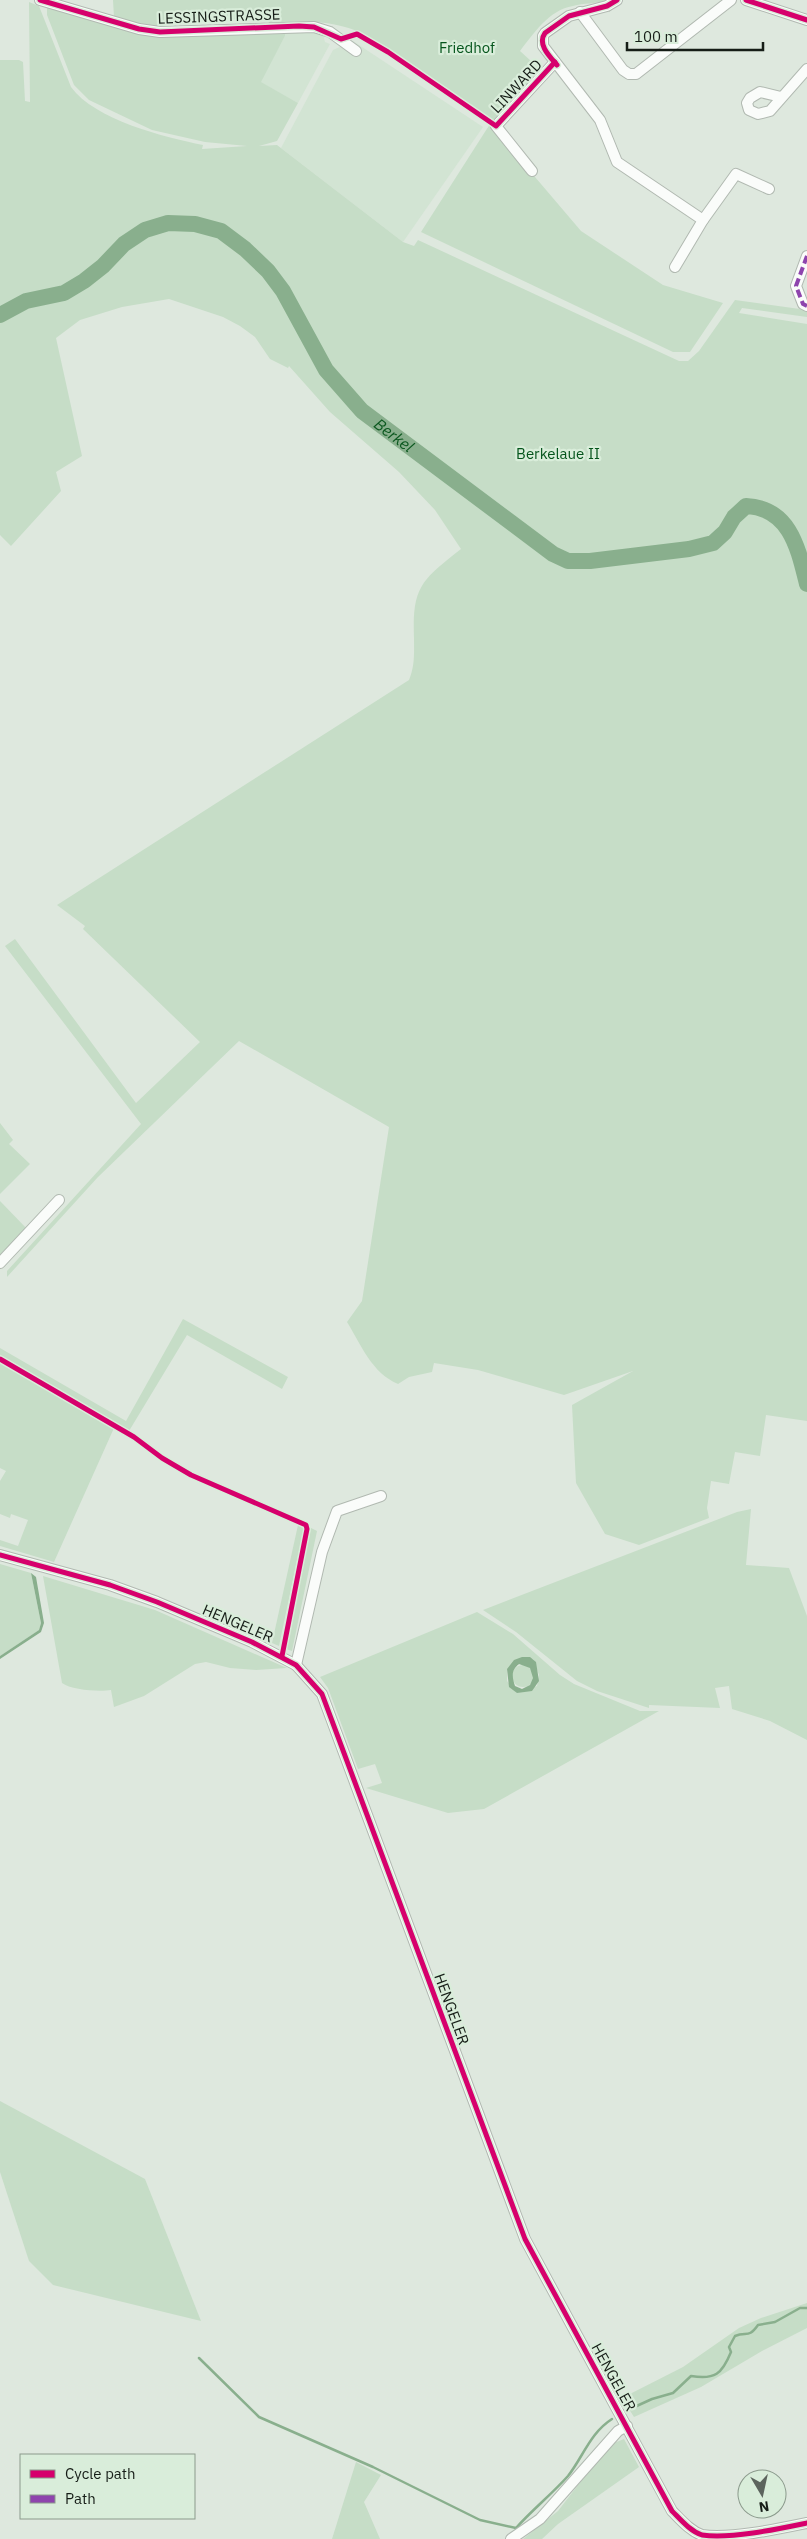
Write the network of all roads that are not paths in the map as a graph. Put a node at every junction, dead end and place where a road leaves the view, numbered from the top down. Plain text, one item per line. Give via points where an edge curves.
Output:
1 (40, 0) edge
2 (617, 0) edge
3 (731, 0) edge
4 (746, 0) edge
5 (580, 12) junction
6 (807, 20) edge
7 (356, 50) dead end
8 (554, 62) junction
9 (807, 69) edge
10 (782, 97) dead end
11 (532, 171) dead end
12 (769, 189) dead end
13 (703, 220) junction
14 (807, 256) edge
15 (675, 267) dead end
16 (807, 306) edge
17 (59, 1200) dead end
18 (0, 1263) edge
19 (381, 1496) dead end
20 (0, 1555) edge
21 (296, 1665) junction
22 (627, 2426) junction
23 (807, 2523) edge
24 (775, 2535) edge
25 (511, 2539) edge

1 - 7 street, LESSINGSTRASSE via 160,32 314,27 330,32
2 - 5 street, LINWARD via 607,6
3 - 5 street via 636,74 623,70
4 - 6 street
5 - 8 street, LINWARD via 569,16 543,36 545,50
8 - 11 street, LINWARD via 496,126
8 - 13 street, LINWARD via 600,120 617,162
9 - 10 street
12 - 13 street via 736,174
13 - 15 street
14 - 16 street via 796,283 803,304
17 - 18 street
19 - 21 street via 337,1511 322,1552
20 - 21 street, HENGELER via 156,1602 252,1642
21 - 22 street, HENGELER via 322,1694 525,2239
22 - 24 street, HENGELER via 672,2511 687,2527 702,2536 718,2538
22 - 25 street, HENGELER via 540,2518
23 - 24 street, HENGELER

